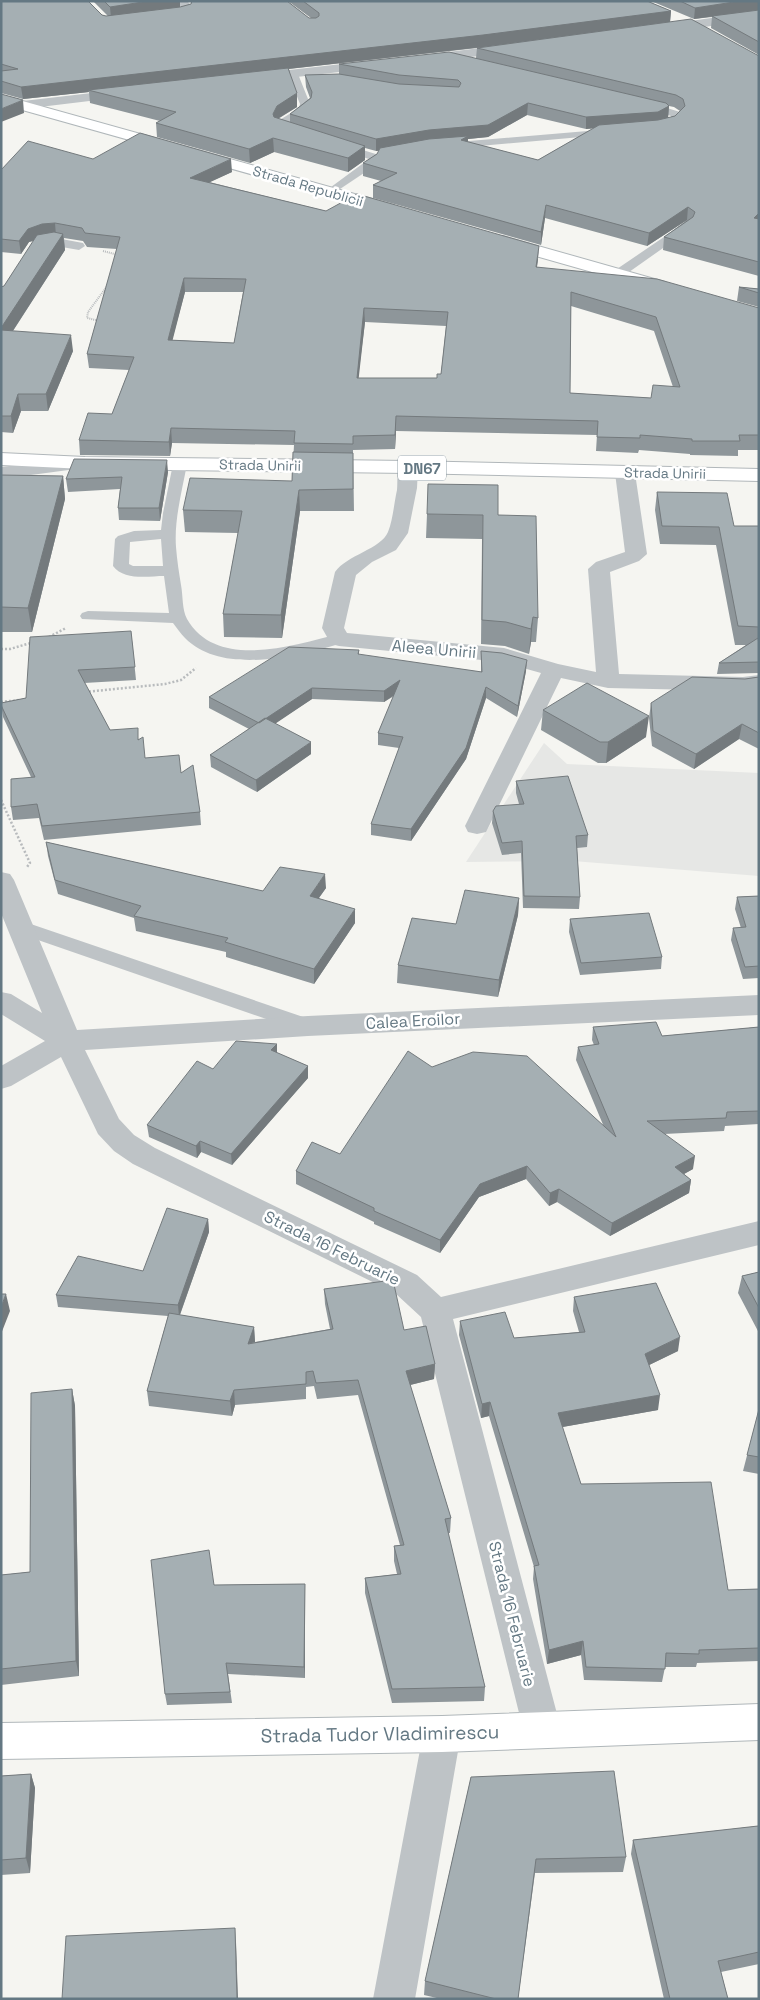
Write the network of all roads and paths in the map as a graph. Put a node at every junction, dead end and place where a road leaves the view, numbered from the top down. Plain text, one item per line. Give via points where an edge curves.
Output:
1 (181, 1) edge
2 (666, 15) dead end
3 (759, 15) edge
4 (162, 17) edge
5 (692, 25) junction
6 (647, 31) edge
7 (707, 34) edge
8 (531, 46) edge
9 (445, 57) junction
10 (407, 61) edge
11 (388, 63) edge
12 (471, 63) edge
13 (296, 78) junction
14 (236, 80) edge
15 (330, 80) edge
16 (141, 92) edge
17 (1, 99) edge
18 (634, 102) edge
19 (23, 106) junction
20 (648, 129) edge
21 (623, 131) edge
22 (305, 136) edge
23 (332, 143) edge
24 (437, 147) edge
25 (331, 192) junction
26 (404, 213) edge
27 (686, 226) edge
28 (487, 236) edge
29 (80, 246) joint
30 (30, 254) edge
31 (123, 258) edge
32 (618, 274) junction
33 (109, 284) edge
34 (672, 290) edge
35 (102, 322) edge
36 (1, 459) edge
37 (85, 463) junction
38 (180, 464) junction
39 (408, 467) junction
40 (1, 473) edge
41 (625, 473) junction
42 (759, 475) edge
43 (168, 534) junction
44 (171, 571) junction
45 (88, 616) joint
46 (178, 618) junction
47 (340, 640) junction
48 (1, 649) edge
49 (212, 649) junction
50 (554, 670) junction
51 (608, 681) junction
52 (759, 682) edge
53 (82, 692) edge
54 (28, 698) edge
55 (1, 702) edge
56 (1, 800) edge
57 (477, 826) dead end
58 (26, 869) dead end
59 (1, 880) edge
60 (19, 926) junction
61 (1, 1001) edge
62 (759, 1005) edge
63 (308, 1026) junction
64 (67, 1041) junction
65 (1, 1079) edge
66 (759, 1233) edge
67 (435, 1311) junction
68 (759, 1722) edge
69 (542, 1730) junction
70 (442, 1734) junction
71 (1, 1741) edge
72 (394, 1999) edge

1 - 4 lane via 189,8 188,12
2 - 5 street
3 - 5 street
5 - 6 street
5 - 7 street
8 - 9 street
9 - 10 street
9 - 12 lane
11 - 13 street
13 - 14 street
13 - 15 lane
13 - 22 lane via 304,109 282,122 280,128
16 - 19 street
17 - 19 main road, Strada Republicii
18 - 20 lane via 676,114 678,119 669,125
19 - 25 main road, Strada Republicii
21 - 24 lane
23 - 25 lane via 379,156
25 - 26 main road, Strada Republicii
27 - 32 lane
28 - 32 main road
29 - 30 lane via 44,243 34,247
29 - 31 path
32 - 34 main road
33 - 35 path via 88,312 87,318
36 - 37 main road, Strada Unirii / DN67
37 - 38 main road, Strada Unirii / DN67
37 - 40 street
38 - 39 main road, Strada Unirii / DN67
38 - 43 lane
39 - 41 main road, Strada Unirii / DN67
39 - 47 street via 398,533 389,546 346,572 333,628
41 - 42 main road, Strada Unirii / DN67
41 - 51 street via 636,554 599,569
43 - 44 lane
43 - 44 lane via 123,539 121,566 130,571
44 - 46 lane
45 - 46 lane
45 - 48 path via 50,637
46 - 49 lane via 196,640
47 - 49 lane via 286,654 257,656
47 - 50 street, Aleea Unirii via 504,655
49 - 53 path via 192,672 180,680
50 - 51 street, Aleea Unirii
50 - 57 street
51 - 52 street, Aleea Unirii
54 - 55 path
56 - 58 path via 30,863
59 - 60 street, Strada 16 Februarie
60 - 63 lane
60 - 64 street, Strada 16 Februarie
61 - 64 street
62 - 63 street, Calea Eroilor
63 - 64 street, Calea Eroilor
64 - 65 street, Calea Eroilor
64 - 67 street, Strada 16 Februarie via 108,1126 124,1143 144,1156 406,1284
66 - 67 street
67 - 69 street, Strada 16 Februarie
68 - 69 main road, Strada Tudor Vladimirescu
69 - 70 main road, Strada Tudor Vladimirescu
70 - 71 main road, Strada Tudor Vladimirescu
70 - 72 street

